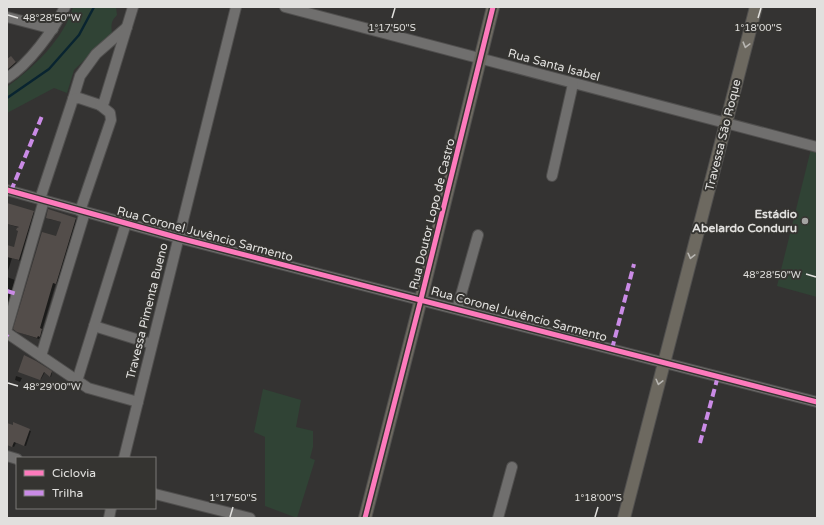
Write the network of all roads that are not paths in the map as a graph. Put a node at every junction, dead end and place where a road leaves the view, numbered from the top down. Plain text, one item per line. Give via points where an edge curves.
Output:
1 (65, 7) edge
2 (133, 7) edge
3 (236, 7) edge
4 (285, 7) edge
5 (493, 7) edge
6 (756, 7) edge
7 (7, 17) edge
8 (127, 27) junction
9 (53, 29) junction
10 (480, 59) junction
11 (7, 78) edge
12 (573, 84) junction
13 (73, 99) junction
14 (100, 105) junction
15 (725, 124) junction
16 (817, 147) edge
17 (552, 176) dead end
18 (7, 190) edge
19 (42, 200) junction
20 (83, 211) junction
21 (126, 223) junction
22 (478, 235) dead end
23 (179, 238) junction
24 (421, 300) junction
25 (457, 308) junction
26 (94, 326) junction
27 (7, 328) edge
28 (7, 334) edge
29 (152, 344) junction
30 (40, 356) junction
31 (664, 363) junction
32 (77, 381) junction
33 (138, 402) junction
34 (817, 402) edge
35 (124, 457) edge
36 (512, 467) dead end
37 (156, 494) edge
38 (250, 518) edge
39 (365, 518) edge
40 (498, 518) edge
41 (624, 518) edge

1 - 9 street
2 - 8 street
3 - 23 street, Travessa Pimenta Bueno
4 - 10 street, Rua Santa Isabel
5 - 10 main road, Rua Doutor Lopo de Castro
6 -> 15 main road, Travessa São Roque
7 - 9 street
8 - 13 street via 96,54 80,76
8 - 14 street via 106,98
9 - 11 street via 16,72
10 - 12 street, Rua Santa Isabel
10 - 24 main road, Rua Doutor Lopo de Castro
12 - 15 street, Rua Santa Isabel
12 - 17 street
13 - 14 street via 79,98
13 - 19 street
14 - 20 street via 110,113 111,120
15 - 16 street, Rua Santa Isabel
15 -> 31 main road, Travessa São Roque
18 - 19 street, Rua Coronel Juvêncio Sarmento
19 - 20 street, Rua Coronel Juvêncio Sarmento
19 - 27 street
20 - 21 street, Rua Coronel Juvêncio Sarmento
20 - 30 street
21 - 23 street, Rua Coronel Juvêncio Sarmento
21 - 26 street
22 - 25 street
23 - 24 street, Rua Coronel Juvêncio Sarmento
23 - 29 street, Travessa Pimenta Bueno
24 - 25 street, Rua Coronel Juvêncio Sarmento
24 - 39 main road, Rua Doutor Lopo de Castro
25 - 31 street, Rua Coronel Juvêncio Sarmento
26 - 29 street
26 - 32 street
28 - 30 street
29 - 33 street, Travessa Pimenta Bueno
30 - 32 street
31 - 34 street, Rua Coronel Juvêncio Sarmento
31 -> 41 main road, Travessa São Roque
32 - 33 street via 88,388
33 - 35 street, Travessa Pimenta Bueno
36 - 40 street
37 - 38 street via 206,512

